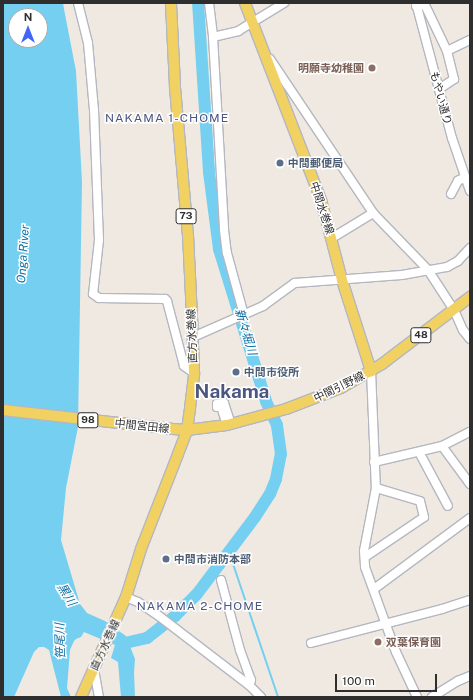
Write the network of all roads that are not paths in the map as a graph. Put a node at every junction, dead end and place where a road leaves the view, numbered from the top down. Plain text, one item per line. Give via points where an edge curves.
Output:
1 (78, 3) edge
2 (171, 3) edge
3 (209, 3) edge
4 (245, 3) edge
5 (284, 3) edge
6 (416, 4) edge
7 (252, 22) junction
8 (213, 37) junction
9 (470, 40) edge
10 (447, 51) junction
11 (266, 54) junction
12 (439, 89) junction
13 (465, 177) junction
14 (470, 191) edge
15 (451, 194) dead end
16 (373, 213) junction
17 (332, 238) junction
18 (470, 248) edge
19 (428, 270) junction
20 (342, 280) junction
21 (470, 297) edge
22 (454, 310) junction
23 (244, 315) junction
24 (193, 337) junction
25 (470, 339) edge
26 (371, 371) junction
27 (194, 373) junction
28 (3, 410) edge
29 (187, 430) junction
30 (470, 432) edge
31 (442, 446) junction
32 (419, 452) junction
33 (374, 462) junction
34 (470, 484) edge
35 (376, 488) junction
36 (448, 506) dead end
37 (470, 519) edge
38 (365, 557) junction
39 (221, 580) dead end
40 (374, 589) junction
41 (126, 597) junction
42 (470, 600) edge
43 (386, 623) junction
44 (311, 643) dead end
45 (94, 669) junction
46 (470, 676) edge
47 (249, 685) junction
48 (81, 696) edge
49 (99, 697) edge
50 (261, 697) edge
51 (417, 697) edge
52 (432, 697) edge

1 - 27 street via 88,43 94,110 99,240 93,294 99,298 168,301 184,366
2 - 24 main road, 直方水巻線 / 73 via 174,79 188,236
3 - 8 street
4 - 7 main road, 中間水巻線
5 - 7 street
6 - 10 street via 425,5
6 - 12 street, もやい通り
7 - 8 street via 238,31
7 - 11 main road, 中間水巻線
8 - 23 street via 224,230 227,253
9 - 10 street
10 - 12 street via 454,79
11 - 16 street
11 - 17 main road, 中間水巻線 via 321,200
12 - 13 street, もやい通り
13 - 14 street, もやい通り
13 - 15 street via 458,181
16 - 17 street
16 - 19 street
17 - 20 main road, 中間水巻線
18 - 19 street via 458,261 447,267
19 - 20 street
19 - 22 street
20 - 23 street via 295,283 263,306
20 - 26 main road, 中間水巻線
21 - 22 main road, 中間引野線 / 48
22 - 25 street
22 - 26 main road, 中間引野線 / 48
23 - 24 street
24 - 27 main road, 直方水巻線 / 73
26 - 29 main road, 中間引野線 / 48 via 334,391 286,409 229,425
26 - 33 street
27 - 29 main road, 直方水巻線 / 73
28 - 29 main road, 中間宮田線 / 98
29 - 41 main road, 直方水巻線 / 73 via 141,549
30 - 31 street
31 - 32 street
31 - 34 street
32 - 33 street
32 - 36 street
33 - 35 street
35 - 38 street
35 - 38 street via 420,501 424,517
37 - 40 street
38 - 40 street via 365,567
39 - 47 street via 251,680
40 - 43 street
41 - 45 main road, 直方水巻線 / 73
41 - 47 street via 159,616
42 - 43 street
43 - 44 street
43 - 51 street
45 - 48 main road, 直方水巻線 / 73
45 - 49 street
46 - 52 street
47 - 50 street

